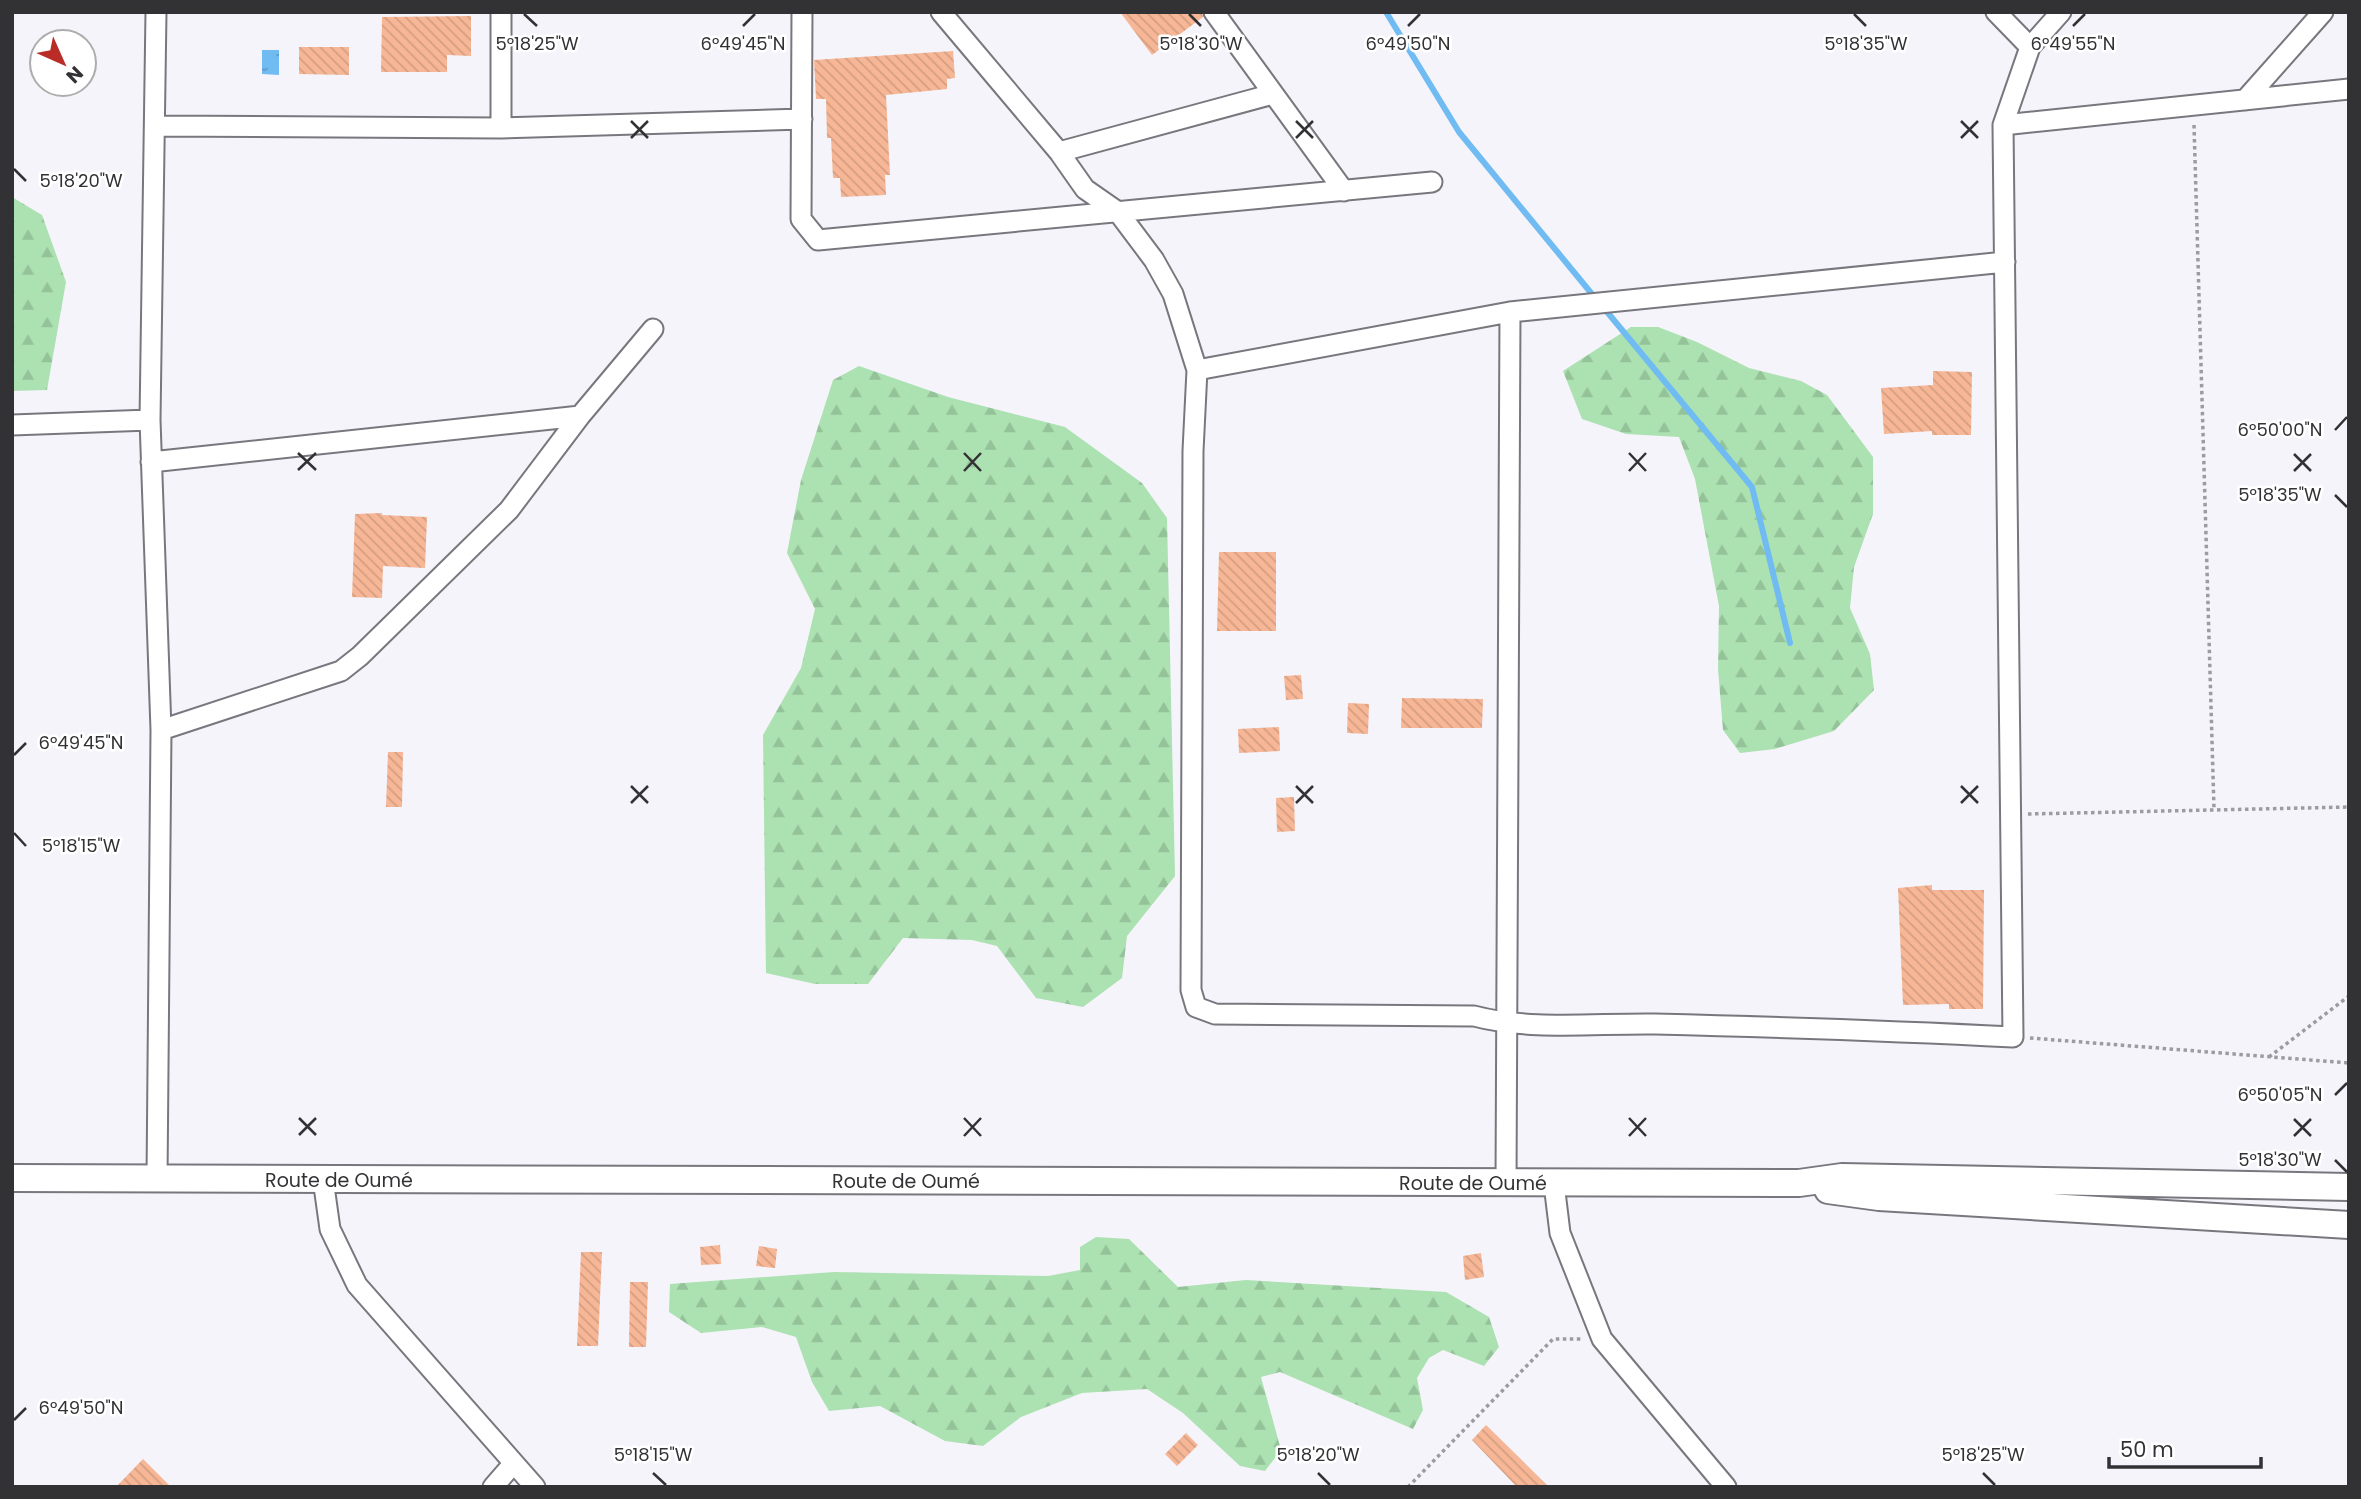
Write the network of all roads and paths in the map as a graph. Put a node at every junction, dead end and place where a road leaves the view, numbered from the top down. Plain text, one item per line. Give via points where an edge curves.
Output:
1 (156, 12) edge
2 (501, 12) edge
3 (802, 12) edge
4 (941, 12) edge
5 (1214, 12) edge
6 (1996, 12) edge
7 (2061, 12) edge
8 (2323, 12) edge
9 (2030, 47) junction
10 (2349, 89) edge
11 (1273, 94) junction
12 (2245, 100) junction
13 (2194, 106) junction
14 (802, 118) junction
15 (2003, 125) junction
16 (155, 126) junction
17 (501, 128) junction
18 (1059, 152) junction
19 (1432, 182) dead end
20 (1344, 191) junction
21 (1118, 212) junction
22 (2005, 262) junction
23 (1510, 312) junction
24 (653, 329) dead end
25 (1197, 370) junction
26 (580, 416) junction
27 (150, 420) junction
28 (12, 425) edge
29 (150, 462) junction
30 (161, 730) junction
31 (2349, 807) edge
32 (2214, 809) junction
33 (2012, 814) junction
34 (2349, 996) edge
35 (1508, 1025) junction
36 (2013, 1037) junction
37 (2268, 1058) junction
38 (2349, 1063) edge
39 (12, 1178) edge
40 (323, 1179) junction
41 (157, 1180) junction
42 (1506, 1184) junction
43 (1554, 1184) junction
44 (1799, 1184) junction
45 (2349, 1187) edge
46 (2349, 1225) edge
47 (1602, 1339) junction
48 (513, 1464) junction
49 (493, 1487) edge
50 (535, 1487) edge
51 (1408, 1487) edge
52 (1727, 1487) edge

1 - 16 street
2 - 17 street
3 - 14 street
4 - 18 street
5 - 11 street
6 - 9 street
7 - 9 street
8 - 12 street
9 - 15 street
10 - 12 street
11 - 18 street
11 - 20 street
12 - 13 street
13 - 15 street
13 - 32 path
14 - 17 street
14 - 21 street via 801,219 818,240
15 - 22 street
16 - 17 street
16 - 27 street
18 - 21 street via 1085,189
19 - 20 street
20 - 21 street
21 - 25 street via 1173,294
22 - 23 street
22 - 33 street
23 - 25 street
23 - 35 street
24 - 26 street
25 - 35 street via 1191,990 1196,1007 1215,1014 1474,1016
26 - 29 street
26 - 30 street via 509,510 360,656 341,670
27 - 28 street
27 - 29 street
29 - 30 street
30 - 41 street
31 - 32 path
32 - 33 path
33 - 36 street
34 - 37 path
35 - 36 street via 1811,1028
35 - 42 street
36 - 37 path
37 - 38 path
39 - 41 main road, Route de Oumé
40 - 41 main road, Route de Oumé
40 - 42 main road, Route de Oumé
40 - 48 street via 330,1229 357,1285
42 - 43 main road, Route de Oumé
43 - 44 main road, Route de Oumé
43 - 47 street via 1560,1233
44 - 45 main road via 1881,1177
44 - 46 main road via 1879,1197
47 - 51 path via 1553,1339
47 - 52 street
48 - 49 street
48 - 50 street

